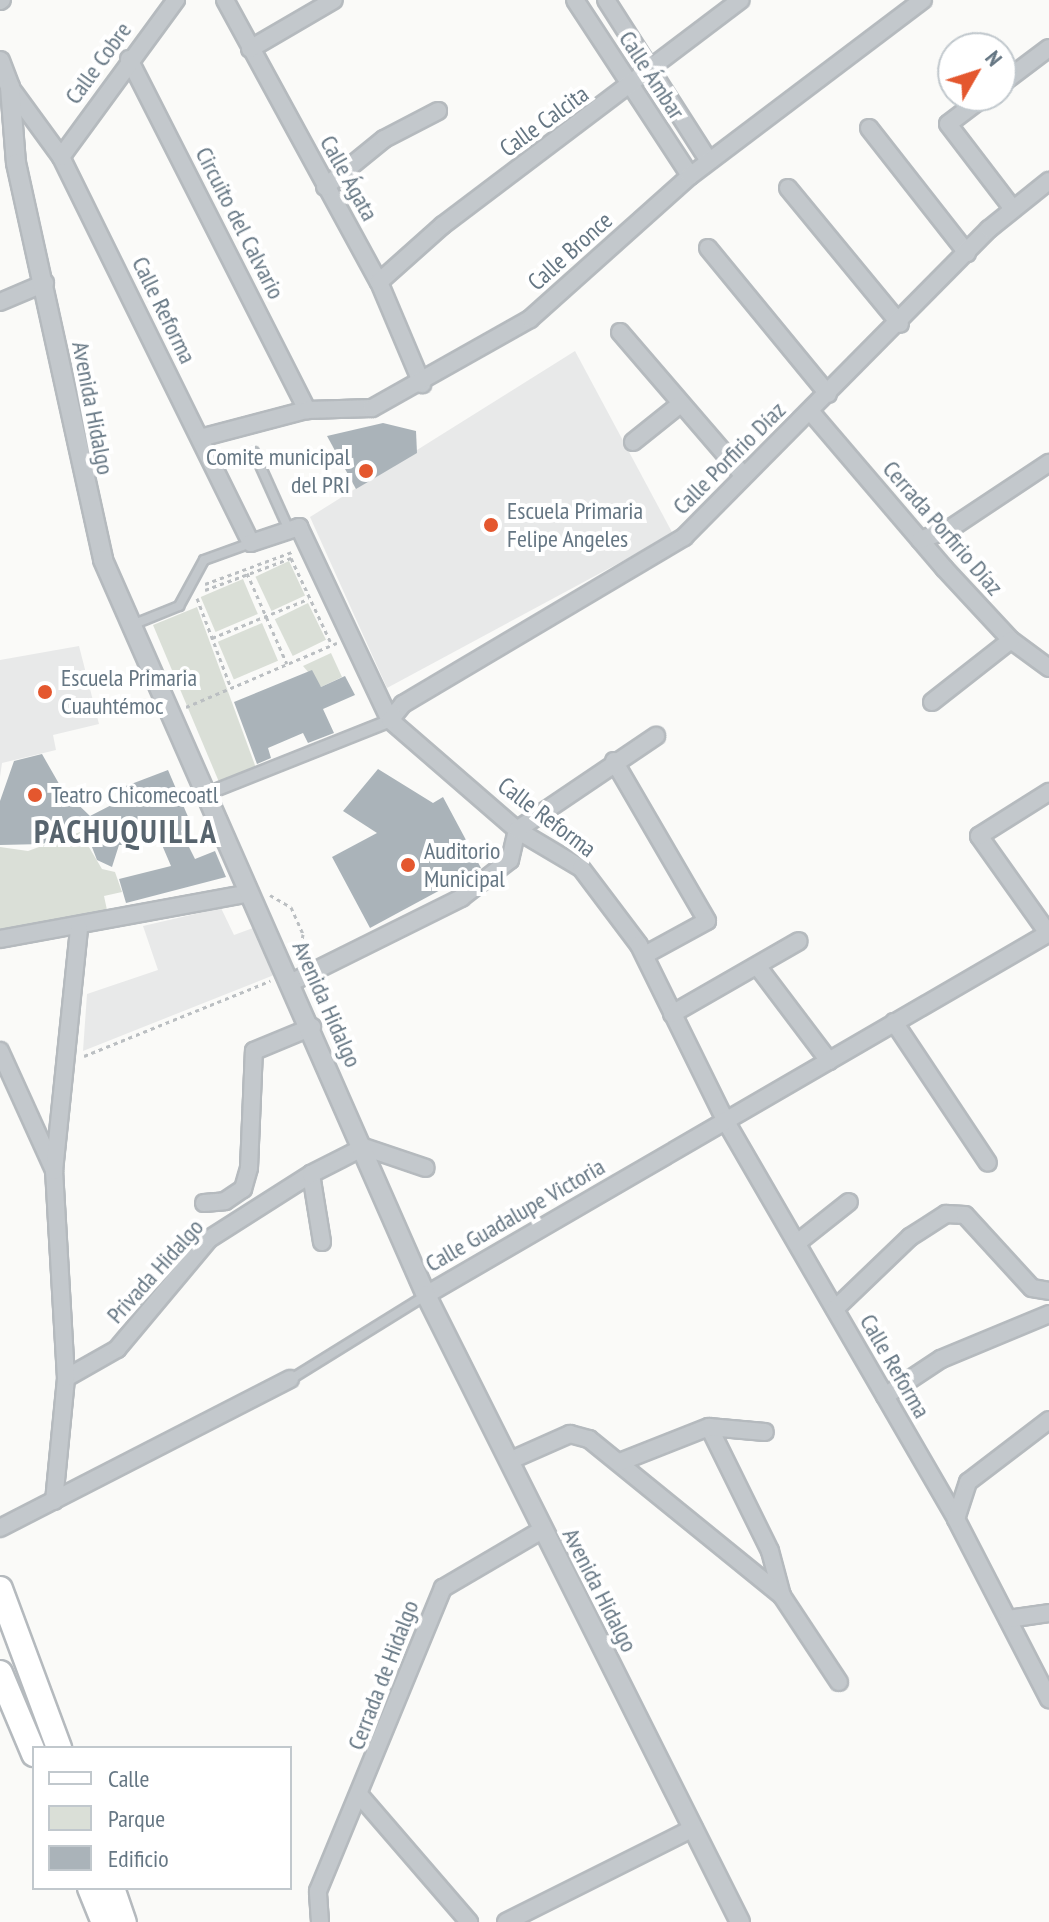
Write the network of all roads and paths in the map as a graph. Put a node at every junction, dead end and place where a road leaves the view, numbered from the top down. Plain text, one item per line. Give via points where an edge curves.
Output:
1 (176, 0) edge
2 (225, 0) edge
3 (334, 0) edge
4 (575, 0) edge
5 (606, 0) edge
6 (740, 0) edge
7 (923, 0) edge
8 (1049, 48) edge
9 (250, 49) junction
10 (129, 59) junction
11 (0, 61) edge
12 (651, 70) junction
13 (1017, 72) edge
14 (10, 87) junction
15 (631, 87) junction
16 (438, 111) dead end
17 (964, 112) edge
18 (869, 128) dead end
19 (61, 157) junction
20 (709, 161) junction
21 (690, 176) junction
22 (1049, 181) edge
23 (325, 187) junction
24 (788, 188) dead end
25 (1028, 198) junction
26 (1049, 200) edge
27 (1013, 209) junction
28 (708, 248) dead end
29 (967, 253) junction
30 (379, 282) junction
31 (45, 283) junction
32 (0, 302) edge
33 (900, 324) junction
34 (620, 332) dead end
35 (422, 384) junction
36 (828, 394) junction
37 (678, 406) junction
38 (307, 410) junction
39 (810, 411) junction
40 (200, 438) junction
41 (633, 442) dead end
42 (254, 452) dead end
43 (1049, 463) edge
44 (742, 474) junction
45 (289, 530) junction
46 (920, 540) junction
47 (251, 543) junction
48 (246, 572) junction
49 (203, 585) dead end
50 (189, 590) dead end
51 (310, 598) junction
52 (195, 606) dead end
53 (266, 616) junction
54 (132, 625) junction
55 (212, 638) junction
56 (1011, 640) junction
57 (337, 643) junction
58 (332, 645) junction
59 (344, 657) dead end
60 (287, 664) junction
61 (1049, 668) edge
62 (231, 689) junction
63 (179, 694) dead end
64 (932, 702) dead end
65 (185, 708) junction
66 (390, 720) junction
67 (190, 721) dead end
68 (656, 736) dead end
69 (614, 761) junction
70 (1049, 792) edge
71 (204, 794) junction
72 (517, 830) junction
73 (250, 893) junction
74 (79, 928) junction
75 (1049, 933) edge
76 (0, 939) edge
77 (799, 941) dead end
78 (645, 955) junction
79 (758, 967) junction
80 (289, 978) junction
81 (672, 1014) junction
82 (894, 1022) junction
83 (312, 1027) junction
84 (0, 1051) edge
85 (829, 1061) junction
86 (66, 1063) junction
87 (5, 1072) edge
88 (725, 1120) junction
89 (364, 1147) junction
90 (988, 1163) dead end
91 (426, 1168) dead end
92 (54, 1171) junction
93 (311, 1174) junction
94 (849, 1202) dead end
95 (204, 1203) dead end
96 (322, 1242) dead end
97 (797, 1243) junction
98 (1049, 1291) edge
99 (426, 1295) junction
100 (835, 1309) junction
101 (1049, 1314) edge
102 (66, 1378) junction
103 (290, 1379) joint
104 (885, 1396) junction
105 (1049, 1420) edge
106 (709, 1427) junction
107 (765, 1432) dead end
108 (509, 1461) junction
109 (620, 1462) junction
110 (54, 1501) junction
111 (956, 1519) junction
112 (0, 1528) edge
113 (542, 1530) junction
114 (0, 1589) edge
115 (782, 1596) junction
116 (1049, 1613) edge
117 (1008, 1619) junction
118 (0, 1673) edge
119 (839, 1682) dead end
120 (1049, 1699) edge
121 (58, 1746) edge
122 (32, 1749) edge
123 (362, 1798) junction
124 (694, 1828) junction
125 (91, 1890) edge
126 (113, 1890) edge
127 (104, 1922) edge
128 (124, 1922) edge
129 (320, 1922) edge
130 (469, 1922) edge
131 (506, 1922) edge
132 (739, 1922) edge

1 - 10 street, Calle Cobre
2 - 9 street, Calle Ágata
3 - 9 street
4 - 15 street, Calle Ámbar
5 - 12 street, Calle Ámbar
6 - 12 street, Calle Calcita
7 - 20 street, Calle Bronce
8 - 13 street
9 - 23 street, Calle Ágata
10 - 19 street, Calle Cobre
10 - 38 street, Circuito del Calvario
11 - 14 street, Avenida Hidalgo
12 - 15 street, Calle Calcita
12 - 20 street, Calle Ámbar
14 - 19 street, Calle Reforma
14 - 31 street, Avenida Hidalgo via 16,163
15 - 21 street, Calle Ámbar
15 - 30 street, Calle Calcita via 443,225
16 - 23 street via 384,139
17 - 27 street via 948,124
18 - 29 street
19 - 40 street, Calle Reforma
20 - 21 street, Calle Bronce
21 - 35 street, Calle Bronce via 530,319
22 - 25 street, Calle Porfirio Díaz
23 - 30 street, Calle Ágata
24 - 33 street
25 - 26 street
25 - 27 street, Calle Porfirio Díaz
27 - 29 street, Calle Porfirio Díaz
28 - 36 street
29 - 33 street, Calle Porfirio Díaz
30 - 35 street, Calle Ágata
31 - 32 street
31 - 54 street, Avenida Hidalgo via 92,517
33 - 36 street, Calle Porfirio Díaz
34 - 37 street
35 - 38 street, Calle Bronce via 372,408
36 - 39 street, Calle Porfirio Díaz
37 - 41 street
37 - 44 street
38 - 40 street, Calle Bronce
39 - 44 street, Calle Porfirio Díaz
39 - 46 street, Cerrada Porfirio Díaz
40 - 47 street, Calle Reforma
42 - 45 lane
43 - 46 street via 951,528
44 - 66 street, Calle Porfirio Díaz via 684,537 403,704
45 - 47 street
45 - 66 street, Calle Reforma via 299,527
46 - 56 street, Cerrada Porfirio Díaz
47 - 54 lane via 204,560 179,606
48 - 49 path
48 - 51 path via 291,558
48 - 53 path
48 - 55 path via 195,593
48 - 57 path via 294,551
50 - 52 path
51 - 53 path
51 - 58 path
53 - 55 path
53 - 60 path
54 - 71 street, Avenida Hidalgo
55 - 62 path
56 - 61 street, Cerrada Porfirio Díaz
56 - 64 street
57 - 58 path
57 - 59 path
58 - 60 path
60 - 62 path
62 - 65 path
63 - 65 path
65 - 67 path
66 - 71 street, Calle Porfirio Díaz
66 - 72 street, Calle Reforma
68 - 69 street
69 - 72 street
69 - 78 street via 707,921
70 - 75 street via 979,836
71 - 73 street, Avenida Hidalgo
72 - 78 street, Calle Reforma via 581,868
72 - 80 street via 510,860 461,898
73 - 74 street
73 - 80 street, Avenida Hidalgo
74 - 76 street
74 - 86 street
75 - 82 street, Calle Guadalupe Victoria
77 - 79 street
78 - 81 street, Calle Reforma
79 - 81 street
79 - 85 street
80 - 83 street, Avenida Hidalgo
80 - 86 path
81 - 88 street, Calle Reforma
82 - 85 street, Calle Guadalupe Victoria
82 - 90 street
83 - 89 street, Avenida Hidalgo
83 - 95 street via 254,1051 249,1168 243,1189 225,1201
84 - 87 street
85 - 88 street, Calle Guadalupe Victoria
86 - 92 street
87 - 92 street
88 - 97 street, Calle Reforma
88 - 99 street, Calle Guadalupe Victoria
89 - 91 street
89 - 93 street, Privada Hidalgo
89 - 99 street, Avenida Hidalgo
92 - 102 street
93 - 96 street
93 - 102 street, Privada Hidalgo via 209,1239 117,1349 90,1370
94 - 97 street
97 - 100 street, Calle Reforma
98 - 100 street via 1032,1288 965,1215 946,1214 910,1237
99 - 103 lane, Calle Guadalupe Victoria
99 - 108 street, Avenida Hidalgo
100 - 104 street, Calle Reforma
101 - 104 street via 941,1359
102 - 110 street
103 - 110 street, Calle Guadalupe Victoria
104 - 111 street, Calle Reforma
105 - 111 street via 968,1482
106 - 107 street
106 - 109 street
106 - 115 street via 770,1551
108 - 109 street via 570,1434 589,1439
108 - 113 street, Avenida Hidalgo
109 - 115 street
110 - 112 street, Calle Guadalupe Victoria
111 - 117 street, Calle Reforma
113 - 123 street, Cerrada de Hidalgo via 443,1588 403,1676
113 - 124 street, Avenida Hidalgo
114 - 121 main road
115 - 119 street
116 - 117 street
117 - 120 street, Calle Reforma
118 - 122 main road
123 - 129 street, Cerrada de Hidalgo via 318,1891
123 - 130 street
124 - 131 street
124 - 132 street, Avenida Hidalgo
125 - 127 main road
126 - 128 main road

